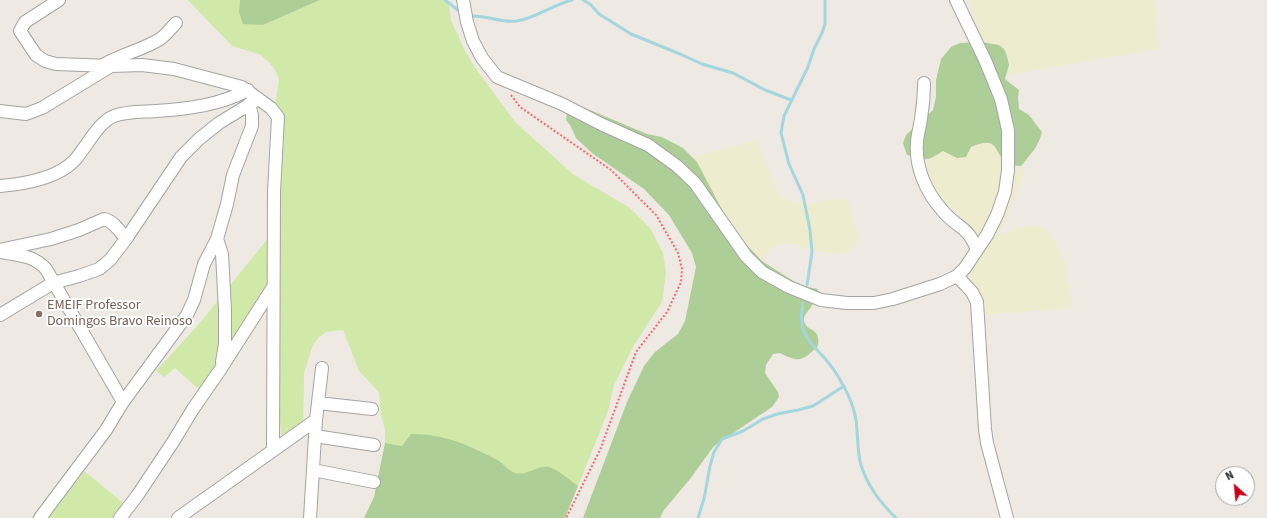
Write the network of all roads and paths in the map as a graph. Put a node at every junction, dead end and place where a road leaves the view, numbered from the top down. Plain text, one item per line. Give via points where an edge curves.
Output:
1 (463, 0) edge
2 (956, 0) edge
3 (56, 1) edge
4 (176, 23) dead end
5 (107, 66) junction
6 (924, 83) dead end
7 (248, 90) junction
8 (511, 95) dead end
9 (254, 101) junction
10 (0, 111) edge
11 (0, 186) edge
12 (126, 239) junction
13 (217, 239) junction
14 (977, 250) junction
15 (0, 251) edge
16 (957, 276) junction
17 (53, 283) junction
18 (273, 287) junction
19 (0, 315) edge
20 (322, 368) dead end
21 (220, 370) junction
22 (124, 402) junction
23 (318, 403) junction
24 (372, 409) dead end
25 (316, 420) junction
26 (315, 436) junction
27 (374, 445) dead end
28 (273, 450) junction
29 (313, 470) junction
30 (374, 482) dead end
31 (193, 507) junction
32 (40, 518) edge
33 (120, 518) edge
34 (178, 518) edge
35 (186, 518) edge
36 (310, 518) edge
37 (566, 518) edge
38 (1007, 518) edge

1 - 16 street via 473,41 497,77 562,104 648,145 677,166 695,183 746,256 762,272 821,300 847,303 874,303 921,291
2 - 14 street via 986,60 1001,99 1008,130 1005,192 994,222
3 - 5 street via 21,27 20,31 36,55 56,64
4 - 5 street via 162,38 116,57
5 - 7 street via 142,65 174,69
5 - 10 street via 42,108 26,114
6 - 14 street via 922,118 917,144 919,166 924,182 947,217 970,235
7 - 9 street
7 - 11 street via 235,97 187,109 123,113 112,117 73,162 62,170 31,181
8 - 37 path via 520,107 611,170 656,215 678,253 682,269 681,282 667,312 636,352 600,450
9 - 12 street via 219,123 181,156
9 - 13 street via 252,126 233,174
9 - 18 street via 271,108 278,117
12 - 15 street via 114,224 104,219 51,239
12 - 17 street via 110,260 99,269
13 - 21 street via 222,254 225,310 225,344
13 - 22 street via 204,264 187,315
14 - 16 street
15 - 17 street via 30,257 40,263
16 - 38 street via 972,292 977,302 985,429
17 - 19 street
17 - 22 street
18 - 21 street
18 - 28 street
20 - 23 street
21 - 33 street
22 - 32 street
23 - 24 street
23 - 25 street
25 - 26 street
25 - 28 street
26 - 27 street
26 - 29 street
28 - 31 street
29 - 30 street
29 - 36 street
31 - 34 street
31 - 35 street

